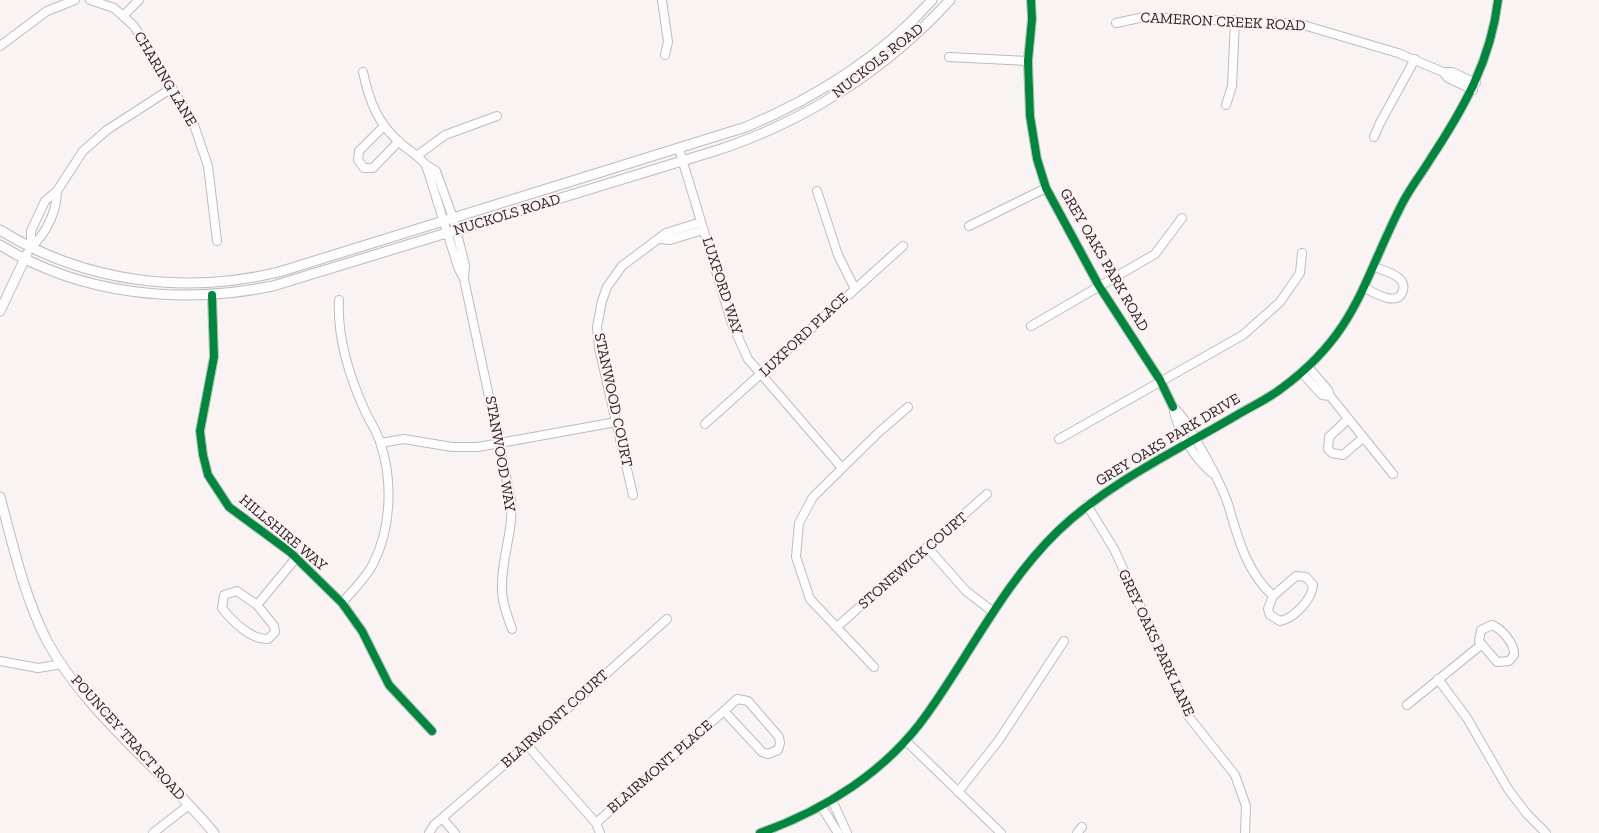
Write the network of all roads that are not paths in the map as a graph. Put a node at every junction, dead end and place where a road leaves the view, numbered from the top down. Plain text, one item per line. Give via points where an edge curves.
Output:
1 (70, 0) edge
2 (90, 0) edge
3 (139, 0) edge
4 (662, 0) edge
5 (932, 0) edge
6 (950, 0) edge
7 (1031, 0) edge
8 (1498, 0) edge
9 (124, 15) junction
10 (1235, 20) junction
11 (1116, 23) dead end
12 (0, 46) edge
13 (665, 55) dead end
14 (949, 57) dead end
15 (1415, 59) junction
16 (1028, 61) junction
17 (362, 72) dead end
18 (1474, 87) junction
19 (172, 88) junction
20 (1226, 105) dead end
21 (497, 116) dead end
22 (384, 126) junction
23 (1374, 137) dead end
24 (399, 141) junction
25 (678, 149) junction
26 (418, 155) junction
27 (682, 161) junction
28 (1046, 188) junction
29 (57, 191) junction
30 (817, 191) dead end
31 (1182, 218) dead end
32 (449, 219) junction
33 (702, 226) junction
34 (969, 226) dead end
35 (0, 230) edge
36 (452, 232) junction
37 (217, 241) dead end
38 (0, 244) edge
39 (903, 246) dead end
40 (30, 247) junction
41 (1302, 253) dead end
42 (24, 258) junction
43 (1375, 267) junction
44 (1099, 286) junction
45 (1365, 288) junction
46 (854, 289) junction
47 (212, 296) junction
48 (338, 300) dead end
49 (0, 312) edge
50 (1031, 326) dead end
51 (1309, 368) junction
52 (1302, 373) junction
53 (762, 374) junction
54 (1160, 380) junction
55 (1330, 396) junction
56 (908, 407) dead end
57 (1348, 419) junction
58 (616, 422) junction
59 (705, 424) dead end
60 (1363, 438) junction
61 (1059, 439) dead end
62 (1192, 442) junction
63 (381, 443) junction
64 (499, 444) junction
65 (842, 468) junction
66 (1393, 474) dead end
67 (987, 494) dead end
68 (633, 495) dead end
69 (0, 497) edge
70 (1088, 505) junction
71 (928, 548) junction
72 (296, 558) junction
73 (1273, 596) junction
74 (342, 603) junction
75 (257, 605) junction
76 (992, 611) junction
77 (667, 619) dead end
78 (838, 626) junction
79 (512, 630) dead end
80 (1064, 641) dead end
81 (1481, 645) junction
82 (0, 661) edge
83 (62, 664) junction
84 (874, 668) dead end
85 (1438, 680) junction
86 (1407, 705) dead end
87 (724, 711) junction
88 (432, 731) dead end
89 (906, 741) junction
90 (527, 745) junction
91 (958, 792) junction
92 (832, 800) junction
93 (188, 805) junction
94 (821, 806) junction
95 (442, 818) junction
96 (596, 823) junction
97 (153, 833) edge
98 (214, 833) edge
99 (429, 833) edge
100 (455, 833) edge
101 (600, 833) edge
102 (760, 833) edge
103 (838, 833) edge
104 (847, 833) edge
105 (1001, 833) edge
106 (1245, 833) edge
107 (1546, 833) edge

1 - 12 street via 47,11
2 - 9 street, CHARING LANE
3 - 9 street
4 - 13 street via 668,42
5 - 25 main road, NUCKOLS ROAD via 876,51 810,96 746,127
6 - 27 main road, NUCKOLS ROAD via 885,59 824,102 764,133
7 - 16 street, GREY OAKS PARK ROAD
8 - 18 street, GREY OAKS PARK DRIVE via 1490,42
9 - 19 street, CHARING LANE
10 - 11 street, CAMERON CREEK ROAD via 1144,17
10 - 15 street, CAMERON CREEK ROAD via 1320,28
10 - 20 street via 1232,86
14 - 16 street
15 - 18 street, CAMERON CREEK ROAD via 1443,72 1448,78
15 - 23 street
16 - 28 street, GREY OAKS PARK ROAD via 1030,116
17 - 22 street, STANWOOD WAY via 370,102
18 - 43 street, GREY OAKS PARK DRIVE via 1403,202
19 - 29 street via 95,139 74,162
19 - 37 street, CHARING LANE via 193,122 205,155
21 - 26 street via 445,135
22 - 24 street, STANWOOD WAY
22 - 24 street via 359,151 358,160 364,168 373,168
24 - 26 street, STANWOOD WAY
25 - 27 street, LUXFORD WAY
25 - 32 main road, NUCKOLS ROAD
26 - 32 street, STANWOOD WAY via 436,172
27 - 33 street, LUXFORD WAY via 692,209
27 - 36 main road, NUCKOLS ROAD
28 - 34 street
28 - 44 street, GREY OAKS PARK ROAD
29 - 40 street via 45,201 31,231
29 - 40 street via 57,205 40,240
30 - 46 street via 838,255
31 - 44 street via 1155,254
32 - 36 street, STANWOOD WAY
32 - 40 main road, NUCKOLS ROAD via 279,272 213,282 165,283 119,277
33 - 53 street, LUXFORD WAY via 732,324 748,358
33 - 58 street, STANWOOD COURT via 641,250 622,266 607,287 598,314 598,340
35 - 40 main road
36 - 47 main road, NUCKOLS ROAD via 273,286
36 - 64 street, STANWOOD WAY
38 - 42 main road
39 - 46 street, LUXFORD PLACE
40 - 42 main road
41 - 54 street via 1300,273 1285,295 1243,335
42 - 47 main road, NUCKOLS ROAD via 81,280 126,291
42 - 49 main road
43 - 45 street, GREY OAKS PARK DRIVE
43 - 45 street via 1399,278 1403,292 1390,299
44 - 50 street
44 - 54 street, GREY OAKS PARK ROAD
45 - 51 street, GREY OAKS PARK DRIVE via 1346,323
46 - 53 street, LUXFORD PLACE
47 - 72 street, HILLSHIRE WAY via 214,357 200,431 208,474 233,510
48 - 63 street via 341,334 351,377
51 - 52 street, GREY OAKS PARK DRIVE
51 - 55 street
52 - 55 street via 1322,395
52 - 62 street, GREY OAKS PARK DRIVE via 1279,391
53 - 59 street, LUXFORD PLACE
53 - 65 street, LUXFORD WAY
54 - 61 street
54 - 62 street, GREY OAKS PARK ROAD via 1175,417
55 - 57 street
56 - 65 street
57 - 60 street
57 - 60 street via 1329,437 1328,449 1343,455
58 - 64 street
58 - 68 street, STANWOOD COURT
60 - 66 street
62 - 70 street, GREY OAKS PARK DRIVE
62 - 73 street, GREY OAKS PARK ROAD via 1228,504 1245,558
63 - 64 street via 404,439 467,448
63 - 74 street via 388,493 384,534 372,566
64 - 79 street, STANWOOD WAY via 512,511 502,583
65 - 78 street via 808,506 800,523 796,558 810,599
67 - 71 street, STONEWICK COURT
69 - 83 main road, POUNCEY TRACT ROAD via 34,612
70 - 76 street, GREY OAKS PARK DRIVE via 1035,555
70 - 106 street, GREY OAKS PARK LANE via 1114,549 1189,717 1235,775 1246,806
71 - 76 street via 966,591
71 - 78 street, STONEWICK COURT
72 - 74 street, HILLSHIRE WAY
72 - 75 street
73 - 73 street via 1268,609 1270,615 1274,619 1285,620 1310,597 1313,585 1306,577 1296,576
74 - 88 street, HILLSHIRE WAY via 362,631 389,685
75 - 75 street via 274,626 275,632 268,639 257,639 249,633 222,608 222,601 224,595 237,591
76 - 89 street, GREY OAKS PARK DRIVE via 927,715
77 - 90 street, BLAIRMONT COURT
78 - 84 street
80 - 91 street via 1000,740
81 - 81 street via 1479,633 1492,625 1500,629 1513,646 1514,655 1510,661 1501,663
81 - 85 street
82 - 83 street via 38,668
83 - 93 main road, POUNCEY TRACT ROAD via 87,697
85 - 86 street
85 - 107 street via 1467,718 1508,789
87 - 87 street, BLAIRMONT PLACE via 762,752 772,754 778,750 779,737 748,701 738,700
87 - 96 street, BLAIRMONT PLACE
89 - 91 street
89 - 92 street, GREY OAKS PARK DRIVE via 870,774
90 - 95 street, BLAIRMONT COURT
90 - 96 street
91 - 105 street
92 - 94 street, GREY OAKS PARK DRIVE
92 - 104 street
93 - 97 street
93 - 98 main road, POUNCEY TRACT ROAD
94 - 102 street, GREY OAKS PARK DRIVE
94 - 103 street
95 - 99 street, BLAIRMONT COURT
95 - 100 street
96 - 101 street

